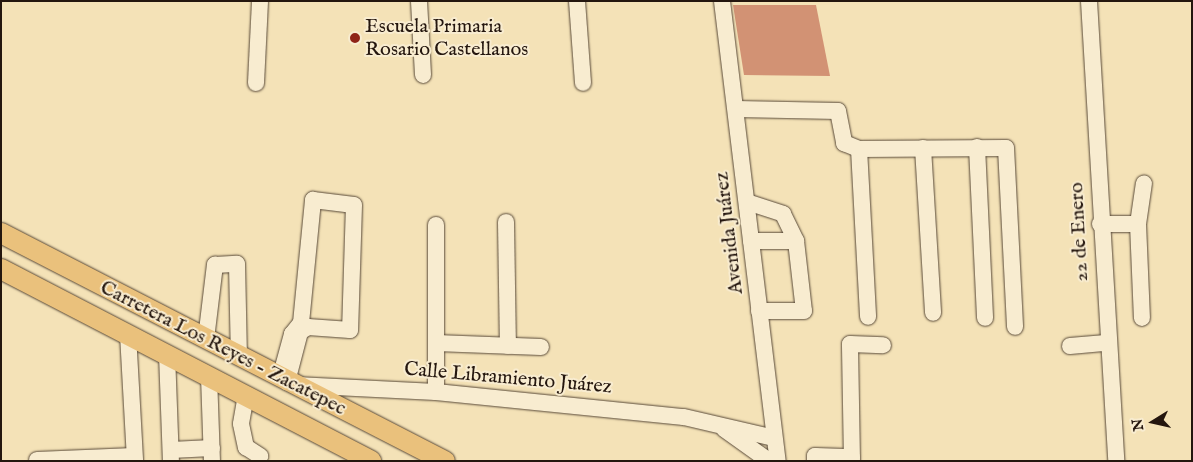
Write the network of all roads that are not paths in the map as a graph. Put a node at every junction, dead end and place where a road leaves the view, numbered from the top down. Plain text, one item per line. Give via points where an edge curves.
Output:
1 (260, 1) edge
2 (419, 1) edge
3 (577, 1) edge
4 (722, 1) edge
5 (1089, 1) edge
6 (423, 75) dead end
7 (256, 83) dead end
8 (583, 83) dead end
9 (736, 109) junction
10 (977, 147) junction
11 (924, 148) junction
12 (859, 149) junction
13 (1144, 183) dead end
14 (747, 202) junction
15 (506, 222) dead end
16 (1100, 224) junction
17 (1138, 224) junction
18 (436, 225) dead end
19 (1, 233) edge
20 (751, 241) junction
21 (796, 241) junction
22 (1, 269) edge
23 (759, 311) junction
24 (933, 313) dead end
25 (868, 317) dead end
26 (985, 318) dead end
27 (1142, 318) dead end
28 (1015, 328) dead end
29 (128, 334) junction
30 (206, 339) junction
31 (436, 343) junction
32 (1106, 343) junction
33 (883, 345) dead end
34 (508, 346) junction
35 (1070, 346) dead end
36 (541, 347) dead end
37 (167, 354) junction
38 (239, 356) junction
39 (200, 372) junction
40 (287, 382) junction
41 (436, 392) junction
42 (246, 395) junction
43 (716, 424) junction
44 (774, 438) junction
45 (212, 455) edge
46 (171, 456) edge
47 (134, 459) edge
48 (265, 459) edge
49 (852, 459) edge
50 (38, 460) edge
51 (371, 461) edge
52 (445, 461) edge
53 (769, 461) edge
54 (778, 461) edge
55 (816, 461) edge
56 (1116, 461) edge

1 - 7 street
2 - 6 street
3 - 8 street
4 - 9 street, Avenida Juárez
5 - 16 street, 22 de Enero
9 - 12 street via 838,111 844,143
9 - 14 street, Avenida Juárez
10 - 11 street
10 - 26 street
10 - 28 street via 1000,145 1008,155
11 - 12 street
11 - 24 street
12 - 25 street
13 - 17 street
14 - 20 street, Avenida Juárez
14 - 21 street via 783,214
15 - 34 street
16 - 17 street
16 - 32 street, 22 de Enero
17 - 27 street
18 - 31 street
19 - 30 main road, Carretera Los Reyes - Zacatepec
20 - 21 street
20 - 23 street, Avenida Juárez
21 - 23 street via 804,311
22 - 29 main road, Carretera Los Reyes - Zacatepec
23 - 44 street, Avenida Juárez
29 - 37 main road, Carretera Los Reyes - Zacatepec
29 - 47 street
30 - 38 main road, Carretera Los Reyes - Zacatepec
30 - 38 street via 215,265 237,264
30 - 39 main road
31 - 34 street
31 - 41 street
32 - 35 street
32 - 56 street, 22 de Enero
33 - 49 street via 850,344
34 - 36 street
37 - 39 main road, Carretera Los Reyes - Zacatepec
37 - 46 street
38 - 40 main road, Carretera Los Reyes - Zacatepec
39 - 42 main road, Carretera Los Reyes - Zacatepec
39 - 45 street
40 - 40 street via 300,332 308,327 350,330 354,205 313,200 301,323 292,334
40 - 41 street, Calle Libramiento Juárez
40 - 52 main road, Carretera Los Reyes - Zacatepec
41 - 43 street, Calle Libramiento Juárez
42 - 48 street via 241,424 246,446
42 - 51 main road, Carretera Los Reyes - Zacatepec
43 - 44 street, Calle Libramiento Juárez
43 - 53 street, Calle Libramiento Juárez
44 - 54 street, Avenida Juárez
45 - 46 street
47 - 50 street
49 - 55 street via 815,456

